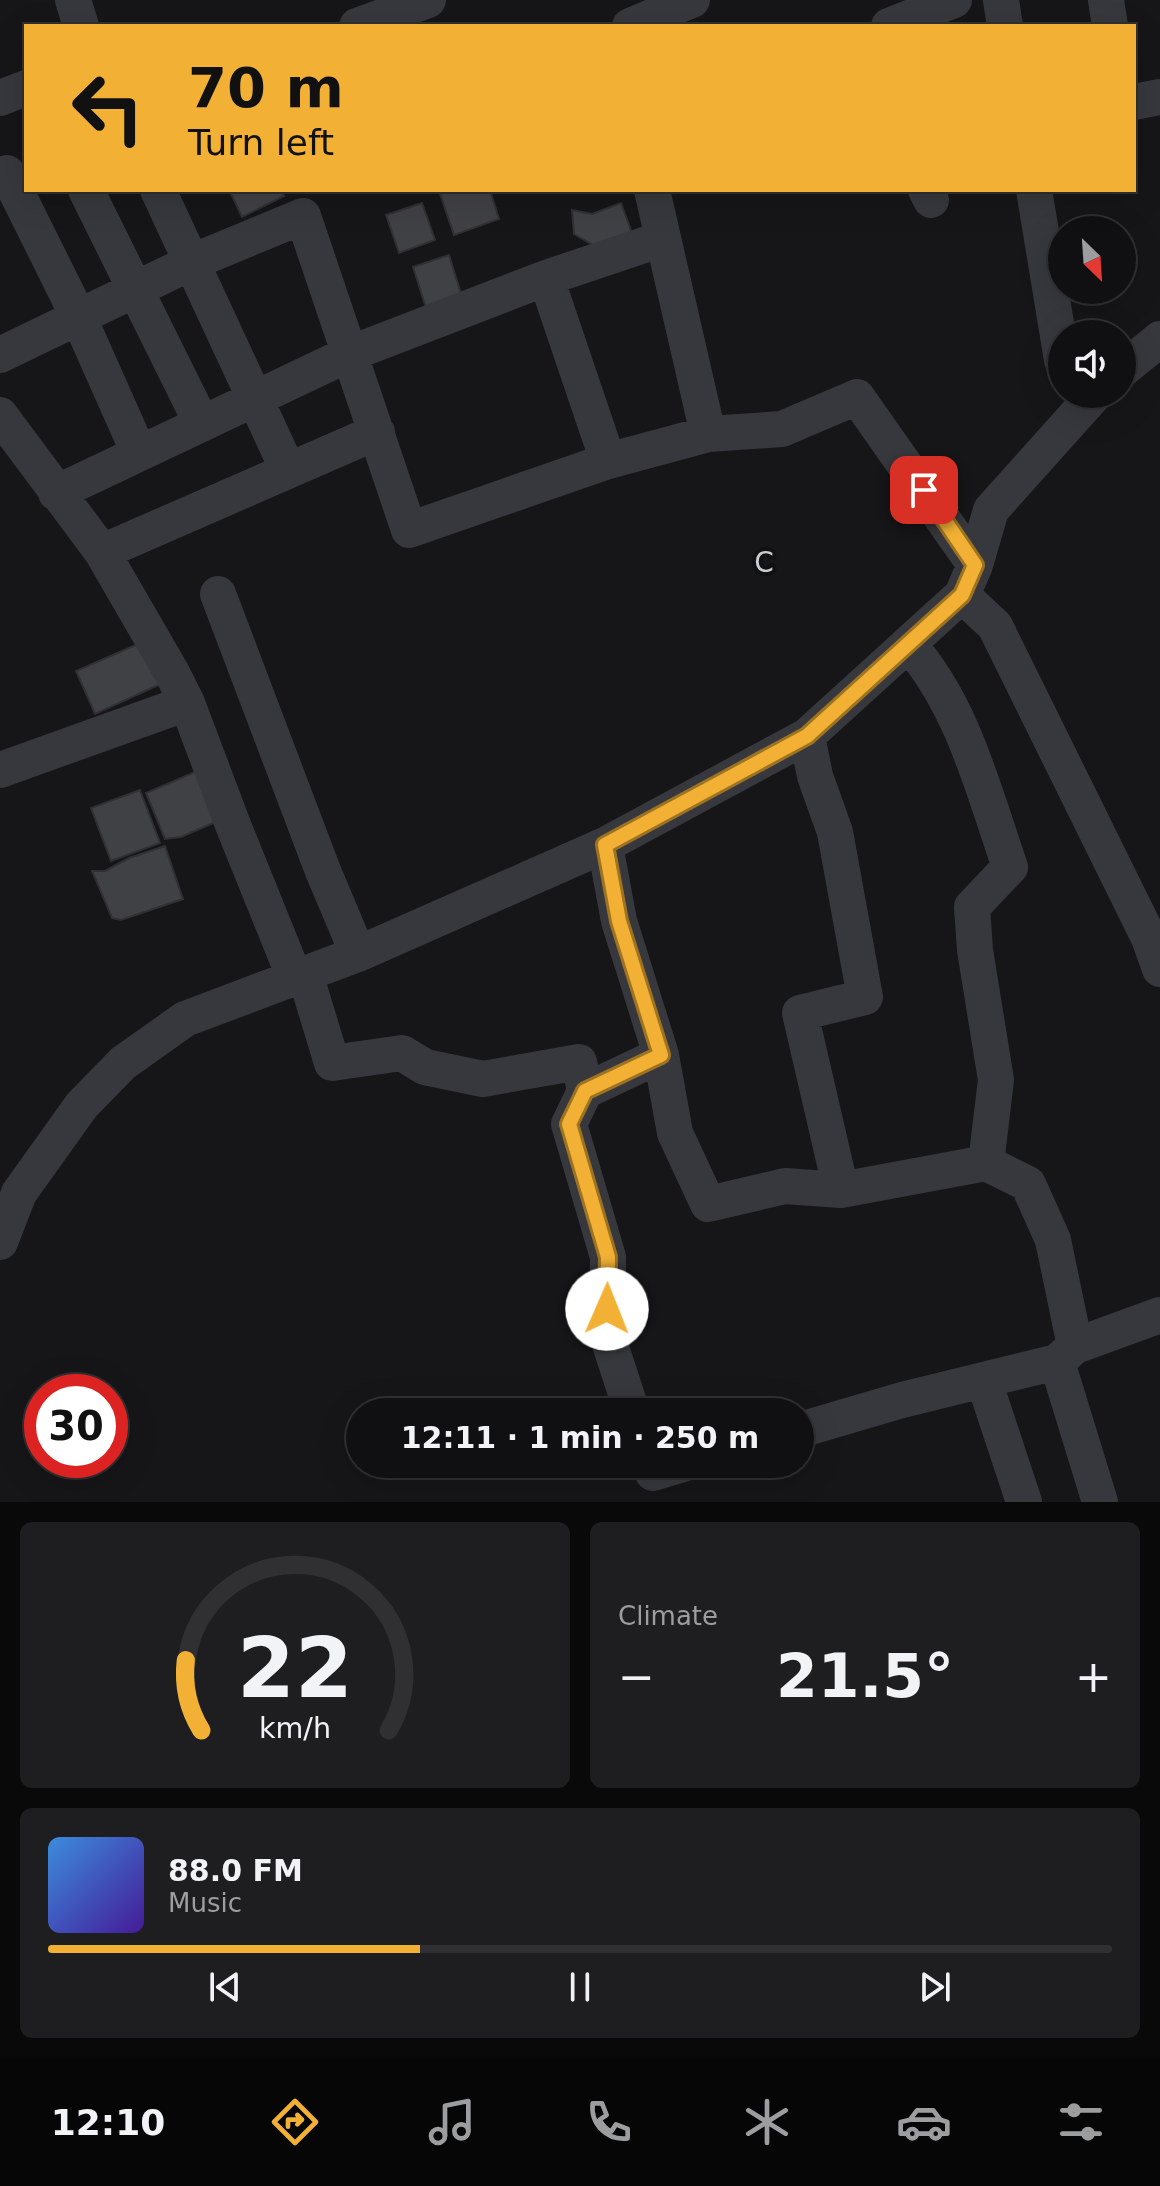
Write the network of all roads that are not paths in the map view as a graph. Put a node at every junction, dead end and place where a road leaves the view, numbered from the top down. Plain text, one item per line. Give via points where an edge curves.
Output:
1 (73, 0) edge
2 (428, 0) edge
3 (692, 0) edge
4 (954, 0) edge
5 (1001, 0) edge
6 (1106, 0) edge
7 (80, 24) edge
8 (362, 24) edge
9 (635, 24) edge
10 (894, 24) edge
11 (1005, 24) edge
12 (1110, 24) edge
13 (24, 89) edge
14 (1160, 97) edge
15 (0, 98) edge
16 (1136, 102) edge
17 (11, 171) edge
18 (87, 192) edge
19 (159, 192) edge
20 (652, 192) edge
21 (1034, 192) edge
22 (662, 239) junction
23 (192, 262) junction
24 (546, 278) junction
25 (137, 290) junction
26 (79, 318) junction
27 (1055, 320) edge
28 (1160, 339) edge
29 (349, 354) junction
30 (0, 355) edge
31 (1136, 359) edge
32 (254, 397) junction
33 (1074, 408) edge
34 (0, 415) edge
35 (201, 422) junction
36 (377, 432) junction
37 (708, 434) junction
38 (139, 453) junction
39 (608, 461) junction
40 (288, 470) junction
41 (56, 493) junction
42 (102, 552) junction
43 (968, 580) junction
44 (218, 594) dead end
45 (908, 644) junction
46 (187, 703) junction
47 (807, 736) junction
48 (0, 770) edge
49 (605, 845) junction
50 (358, 954) junction
51 (1160, 969) edge
52 (300, 975) junction
53 (661, 1055) junction
54 (585, 1091) junction
55 (986, 1163) junction
56 (841, 1190) junction
57 (0, 1242) edge
58 (1160, 1315) edge
59 (1066, 1354) junction
60 (984, 1381) junction
61 (627, 1398) edge
62 (814, 1426) edge
63 (1024, 1502) edge
64 (1100, 1502) edge

1 - 7 street
2 - 8 street
3 - 9 street
4 - 10 street
5 - 11 street
6 - 12 street
13 - 15 street
14 - 16 street
17 - 26 street
18 - 25 street
19 - 23 street
20 - 22 street
21 - 27 street
22 - 24 street
22 - 37 street
23 - 25 street
23 - 29 street via 303,216
23 - 32 street
24 - 29 street
24 - 39 street
25 - 26 street
25 - 35 street
26 - 30 street
26 - 38 street
28 - 31 street
29 - 32 street
29 - 36 street
32 - 35 street
32 - 40 street
33 - 43 street via 991,510
34 - 41 street
35 - 38 street
36 - 39 street via 409,530
36 - 40 street
37 - 39 street
37 - 43 street via 782,429 857,397
38 - 41 street
40 - 42 street
41 - 42 street
42 - 46 street
43 - 45 street
43 - 51 street
44 - 50 street
45 - 47 street
45 - 55 street via 930,668 955,720 1010,867 972,907 996,1080
46 - 48 street
46 - 52 street
47 - 49 street
47 - 56 street via 835,832 865,997 800,1013
49 - 50 street
49 - 53 street via 619,921
50 - 52 street
52 - 54 street via 332,1063 402,1053 425,1067 483,1079 579,1062
52 - 57 street via 185,1019 123,1063 82,1105 19,1193
53 - 54 street
53 - 56 street via 675,1133 708,1204 785,1186
54 - 61 street via 569,1124 608,1257 607,1335
55 - 56 street
55 - 59 street via 1028,1184 1053,1240
58 - 59 street
59 - 60 street
59 - 64 street
60 - 62 street
60 - 63 street

